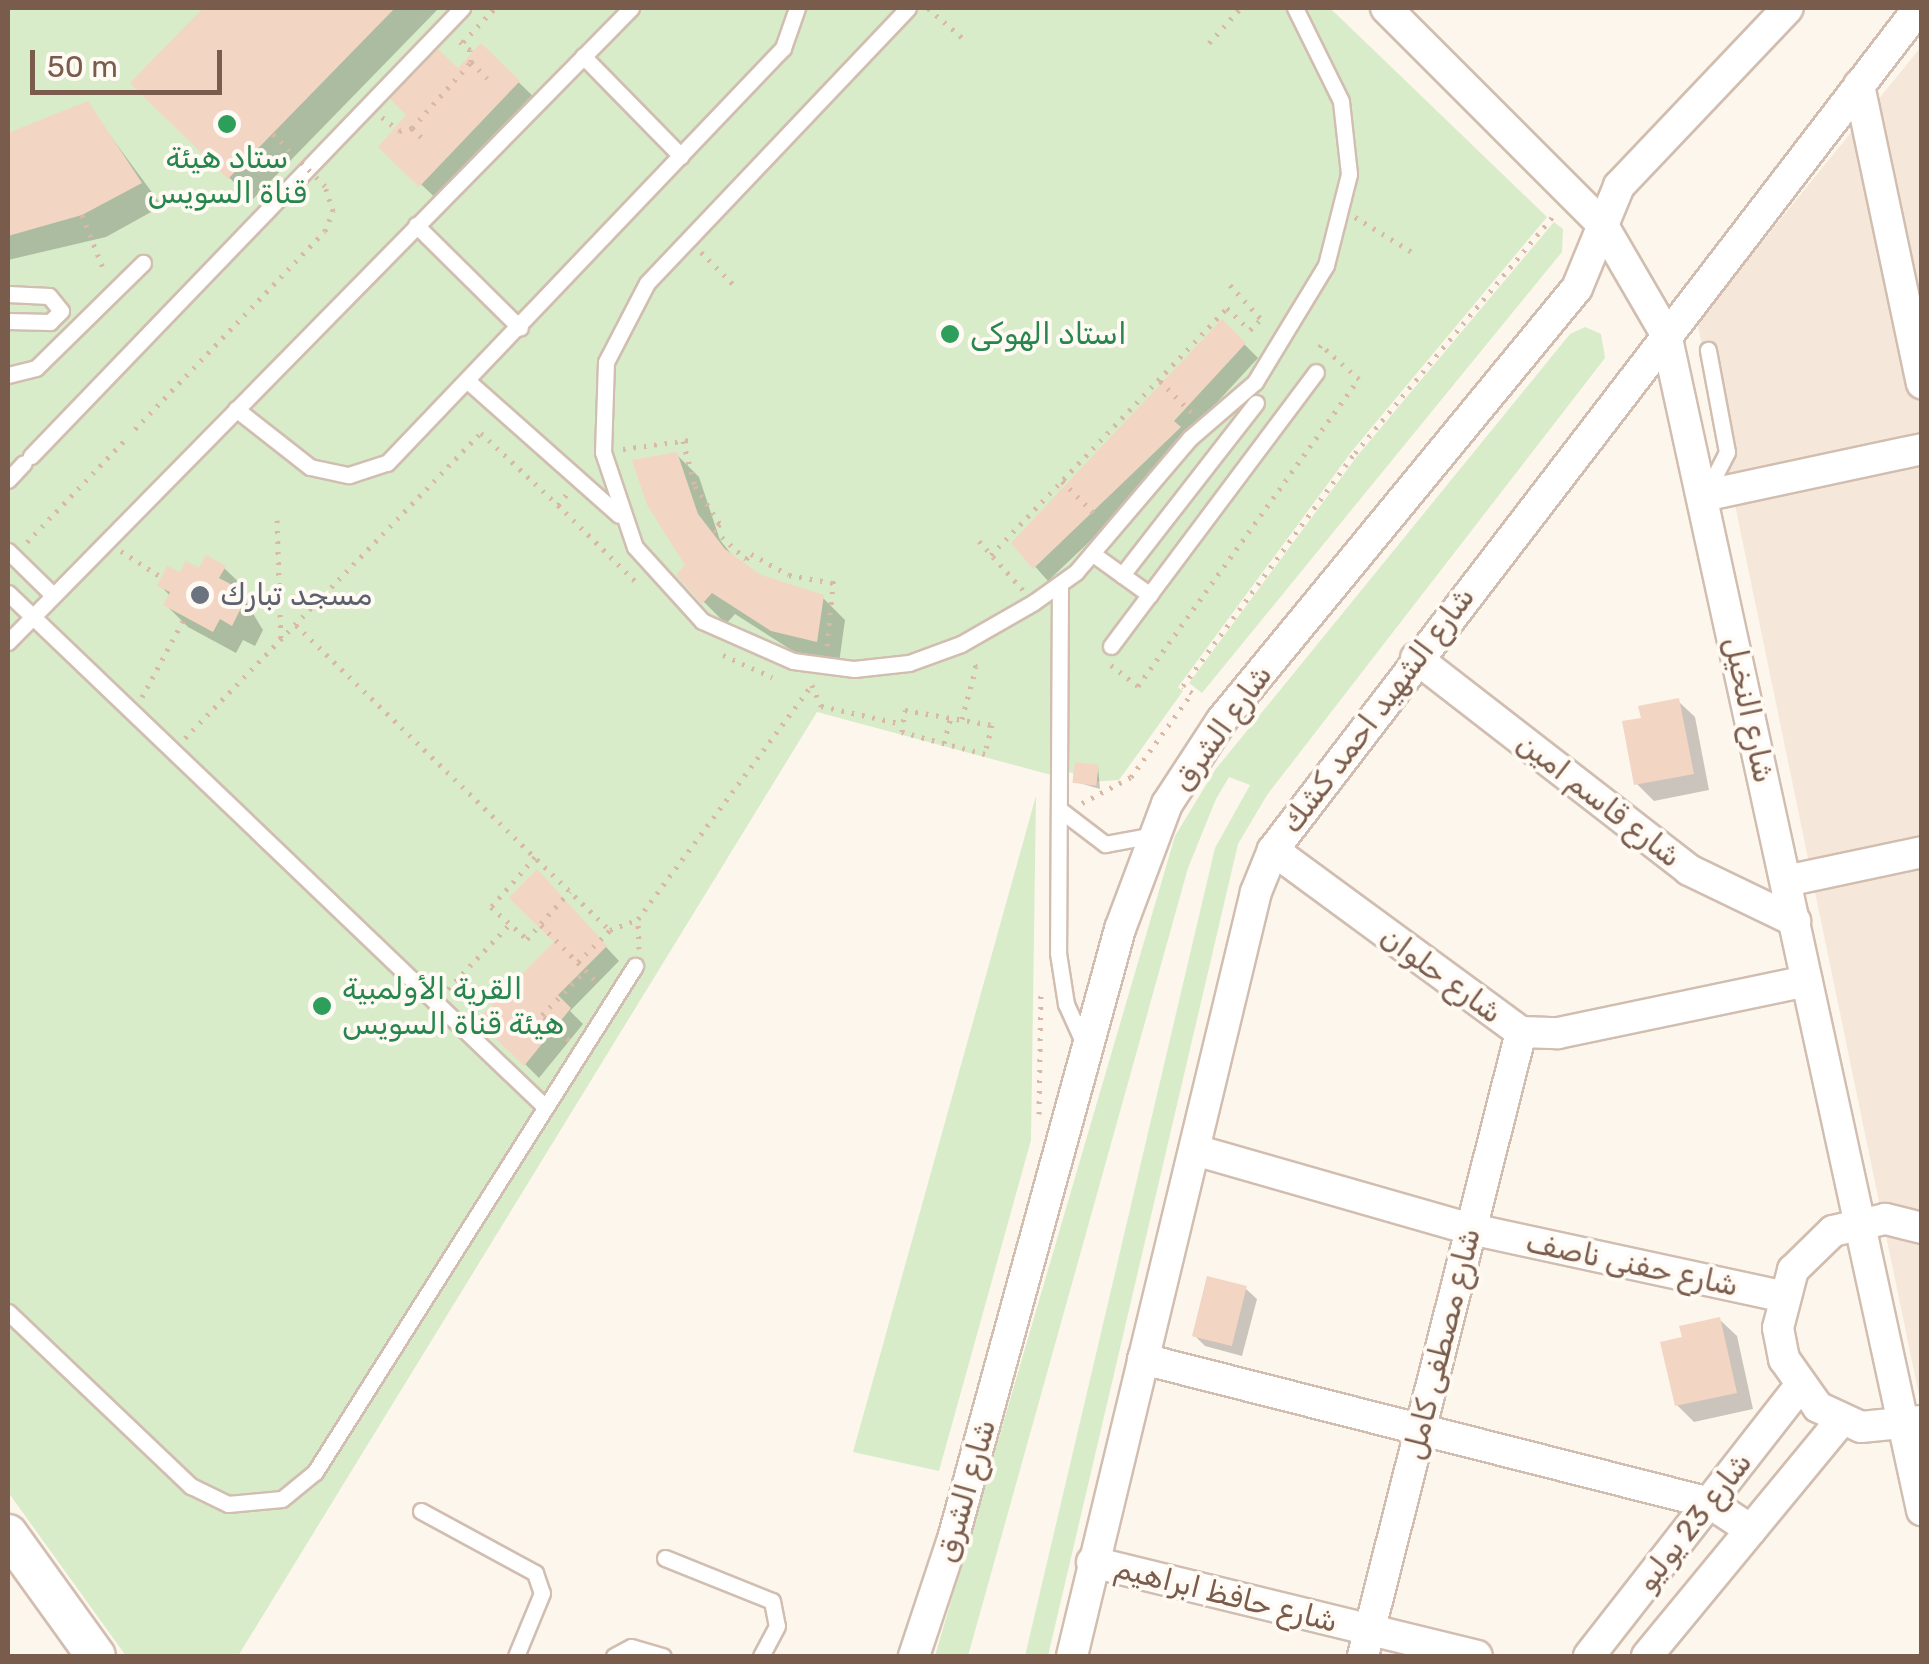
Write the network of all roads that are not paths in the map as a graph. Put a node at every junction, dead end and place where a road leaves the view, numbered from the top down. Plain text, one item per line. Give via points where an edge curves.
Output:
1 (462, 8) edge
2 (631, 8) edge
3 (797, 8) edge
4 (908, 8) edge
5 (1295, 8) edge
6 (1386, 8) edge
7 (1788, 8) edge
8 (1919, 8) edge
9 (583, 56) junction
10 (1859, 85) junction
11 (681, 156) junction
12 (1602, 224) junction
13 (416, 225) junction
14 (142, 263) dead end
15 (8, 294) edge
16 (8, 321) edge
17 (520, 328) junction
18 (1666, 334) junction
19 (1708, 350) dead end
20 (1316, 372) dead end
21 (8, 376) edge
22 (468, 382) junction
23 (1922, 383) edge
24 (1250, 399) junction
25 (236, 409) junction
26 (1280, 421) junction
27 (1922, 449) edge
28 (8, 480) edge
29 (1703, 496) junction
30 (621, 517) junction
31 (10, 554) edge
32 (1093, 554) junction
33 (1122, 576) junction
34 (1060, 585) junction
35 (8, 592) edge
36 (53, 595) junction
37 (1150, 595) junction
38 (32, 616) junction
39 (8, 642) edge
40 (1111, 646) dead end
41 (1416, 658) junction
42 (1063, 812) junction
43 (1154, 834) junction
44 (1273, 850) junction
45 (1922, 852) edge
46 (1786, 882) junction
47 (1794, 921) junction
48 (635, 966) road end
49 (1806, 981) junction
50 (1522, 1032) junction
51 (1086, 1049) junction
52 (542, 1104) junction
53 (1195, 1150) junction
54 (1859, 1222) junction
55 (1922, 1228) edge
56 (1471, 1229) junction
57 (1782, 1296) junction
58 (8, 1312) edge
59 (1142, 1359) junction
60 (1798, 1387) junction
61 (1841, 1421) junction
62 (1913, 1424) edge
63 (1419, 1431) junction
64 (1710, 1502) junction
65 (1922, 1510) edge
66 (421, 1511) dead end
67 (1751, 1530) junction
68 (8, 1534) edge
69 (665, 1558) dead end
70 (1092, 1562) junction
71 (1366, 1644) edge
72 (96, 1656) edge
73 (516, 1656) edge
74 (614, 1656) edge
75 (663, 1656) edge
76 (761, 1656) edge
77 (914, 1656) edge
78 (1072, 1656) edge
79 (1477, 1656) edge
80 (1589, 1656) edge
81 (1647, 1656) edge

1 - 28 lane
2 - 9 lane
3 - 11 lane via 783,48
4 - 30 lane via 647,283 615,334 601,392 602,452
5 - 24 lane via 1341,101 1344,210 1313,292
6 - 12 street, شارع النخيل
7 - 12 street, شارع الشرق via 1619,186
8 - 10 street, شارع الشهيد احمد كشك
9 - 11 lane
9 - 13 lane
10 - 18 street, شارع الشهيد احمد كشك
10 - 23 street
11 - 17 lane
12 - 18 street, شارع النخيل
12 - 43 street, شارع الشرق via 1577,288 1202,746
13 - 17 lane
13 - 25 lane
14 - 21 lane via 36,368
15 - 16 lane via 49,296 61,312 50,322
17 - 22 lane
18 - 29 street, شارع النخيل
18 - 41 street, شارع الشهيد احمد كشك
19 - 29 lane via 1727,452
20 - 26 lane
22 - 25 lane via 403,451 350,475 310,467
22 - 30 lane
24 - 26 lane
24 - 32 lane via 1204,425
24 - 33 lane
25 - 36 lane
26 - 37 lane
27 - 29 street
29 - 46 street, شارع النخيل
30 - 34 lane via 654,575 702,621 761,652 826,666 896,666 962,644
31 - 36 lane
32 - 33 lane
32 - 34 lane
33 - 37 lane
34 - 42 lane
35 - 38 lane
36 - 38 lane
37 - 40 lane
38 - 39 lane
38 - 52 lane
41 - 44 street, شارع الشهيد احمد كشك
41 - 47 street, شارع قاسم امين via 1690,870
42 - 43 lane via 1105,844
42 - 51 lane via 1060,978
43 - 51 street, شارع الشرق
44 - 50 street, شارع حلوان
44 - 53 street, شارع الشهيد احمد كشك via 1256,892
45 - 46 street
46 - 47 street, شارع النخيل
47 - 49 street, شارع النخيل
48 - 52 lane
49 - 50 street, شارع حلوان via 1558,1033
49 - 54 street, شارع النخيل
50 - 56 street, شارع مصطفى كامل
51 - 77 street, شارع الشرق via 954,1540
52 - 58 lane via 315,1472 282,1499 228,1504 191,1486
53 - 56 street, شارع حفنى ناصف
53 - 59 street, شارع الشهيد احمد كشك
54 - 55 street via 1886,1219
54 - 57 street via 1810,1248
54 - 62 street, شارع النخيل
56 - 57 street, شارع حفنى ناصف
56 - 63 street, شارع مصطفى كامل
57 - 60 street via 1784,1359
59 - 63 street
59 - 70 street, شارع الشهيد احمد كشك
60 - 61 street
60 - 64 street, شارع 23 يوليو
61 - 62 street
61 - 67 street, شارع 23 يوليو
62 - 65 street, شارع النخيل
63 - 64 street
63 - 71 street, شارع مصطفى كامل
64 - 67 street
64 - 80 street, شارع 23 يوليو
66 - 73 lane via 535,1572 542,1593
67 - 81 street, شارع 23 يوليو
68 - 72 street
69 - 76 lane via 772,1601 777,1626
70 - 71 street, شارع حافظ ابراهيم
70 - 78 street, شارع الشهيد احمد كشك
71 - 79 street, شارع حافظ ابراهيم
74 - 75 lane via 631,1648

